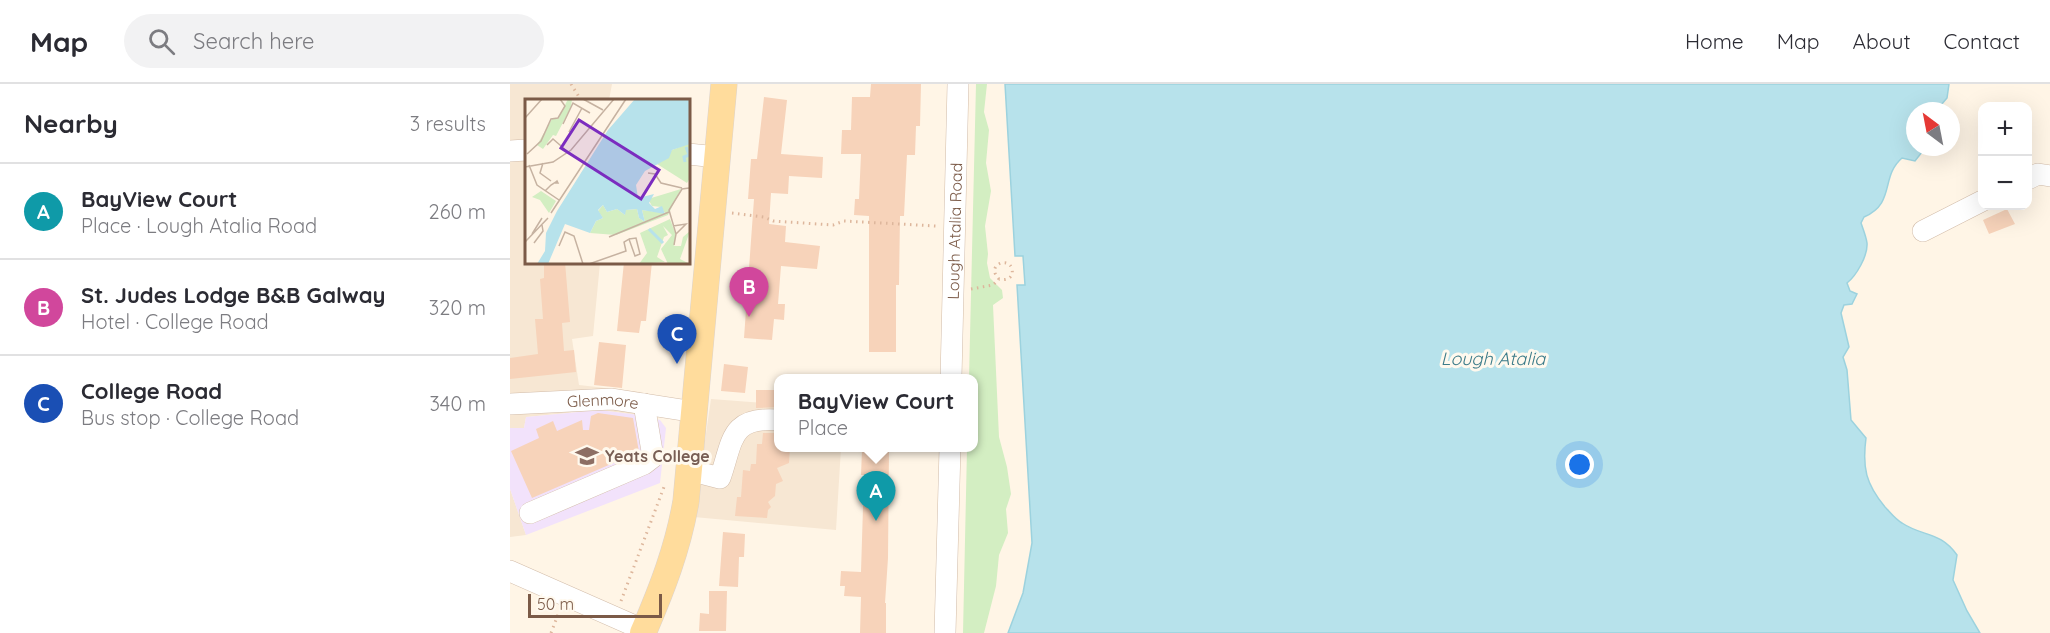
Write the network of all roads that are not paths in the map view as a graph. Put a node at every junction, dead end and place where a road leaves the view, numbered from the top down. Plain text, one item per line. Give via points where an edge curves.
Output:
1 (724, 84) edge
2 (958, 84) edge
3 (525, 150) edge
4 (510, 151) edge
5 (690, 154) edge
6 (717, 157) junction
7 (2050, 176) edge
8 (2032, 177) edge
9 (1978, 204) edge
10 (1923, 231) dead end
11 (951, 374) edge
12 (510, 404) edge
13 (644, 404) junction
14 (695, 412) junction
15 (774, 420) edge
16 (950, 452) edge
17 (689, 470) junction
18 (530, 513) dead end
19 (510, 571) edge
20 (644, 632) edge
21 (945, 633) edge

1 - 6 main road
2 - 11 street, Lough Atalia Road
3 - 4 street
5 - 6 street
6 - 14 main road
7 - 8 street
9 - 10 street
12 - 13 street, Glenmore via 612,399
13 - 14 street, Glenmore
13 - 18 street via 652,457 644,464
14 - 17 main road
15 - 17 street via 746,423 736,432 720,478
16 - 21 street
17 - 20 main road via 677,547
19 - 20 street

